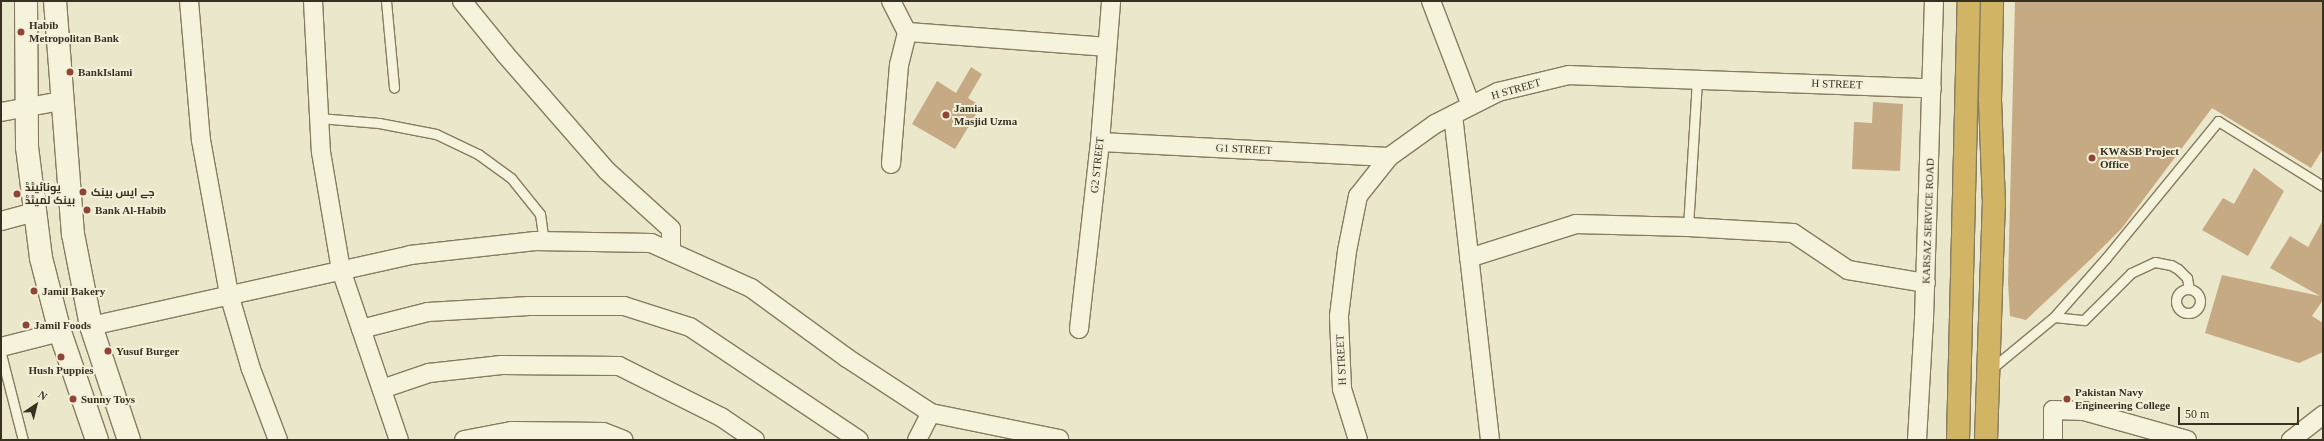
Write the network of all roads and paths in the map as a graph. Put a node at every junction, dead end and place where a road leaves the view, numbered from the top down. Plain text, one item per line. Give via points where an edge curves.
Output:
1 (26, 1) edge
2 (55, 1) edge
3 (189, 1) edge
4 (313, 1) edge
5 (386, 1) edge
6 (462, 1) edge
7 (891, 1) edge
8 (1111, 1) edge
9 (1431, 1) edge
10 (1934, 1) edge
11 (1970, 1) edge
12 (1992, 1) edge
13 (907, 32) junction
14 (1105, 47) junction
15 (1697, 79) junction
16 (394, 88) dead end
17 (1932, 88) junction
18 (61, 101) junction
19 (1471, 106) junction
20 (27, 107) junction
21 (1, 112) edge
22 (1453, 115) junction
23 (320, 118) junction
24 (1100, 142) junction
25 (1389, 157) junction
26 (892, 164) dead end
27 (2323, 186) edge
28 (34, 212) junction
29 (1, 221) edge
30 (1688, 227) junction
31 (544, 241) junction
32 (671, 252) junction
33 (1469, 258) junction
34 (341, 270) junction
35 (1926, 283) junction
36 (2189, 289) dead end
37 (228, 294) junction
38 (2054, 317) junction
39 (92, 326) junction
40 (361, 329) junction
41 (1079, 329) dead end
42 (60, 332) junction
43 (1, 346) edge
44 (1, 354) edge
45 (1988, 371) junction
46 (382, 389) junction
47 (931, 413) junction
48 (2323, 415) edge
49 (1031, 437) edge
50 (1059, 439) edge
51 (2299, 439) edge
52 (23, 440) edge
53 (97, 440) edge
54 (129, 440) edge
55 (278, 440) edge
56 (399, 440) edge
57 (464, 440) edge
58 (624, 440) edge
59 (755, 440) edge
60 (859, 440) edge
61 (916, 440) edge
62 (1358, 440) edge
63 (1490, 440) edge
64 (1917, 440) edge
65 (1958, 440) edge
66 (1986, 440) edge
67 (2053, 440) edge
68 (2187, 440) edge

1 - 20 main road
2 - 18 main road
3 - 37 street via 201,140
4 - 23 street
5 - 16 lane
6 - 32 street via 607,172 671,229
7 - 13 street
8 - 14 street, G2 STREET
9 - 19 street
10 - 17 street, KARSAZ SERVICE ROAD
11 - 65 highway
12 - 45 highway via 1990,100 1994,204
13 - 14 street
13 - 26 street via 899,65
14 - 24 street, G2 STREET
15 - 17 street, H STREET
15 - 19 street, H STREET via 1569,75 1498,92
15 - 30 lane
17 - 35 street, KARSAZ SERVICE ROAD
18 - 20 street
18 - 39 main road via 73,234
19 - 22 street, H STREET
20 - 21 street
20 - 28 main road via 27,147
22 - 25 street, H STREET via 1435,124
22 - 33 street
23 - 31 lane via 380,123 436,134 478,154 511,178 540,214
23 - 34 street via 321,152
24 - 25 street, G1 STREET
24 - 41 street, G2 STREET
25 - 62 street, H STREET via 1358,196 1347,251 1339,316 1342,389
27 - 38 lane via 2218,121 2111,252
28 - 29 street
28 - 42 main road via 41,258
30 - 33 street via 1576,224
30 - 35 street via 1793,233 1848,270
31 - 32 street via 651,243
31 - 34 street via 410,255
32 - 47 street via 750,288 847,358
33 - 63 street
34 - 37 street
34 - 40 street
35 - 64 street, KARSAZ SERVICE ROAD
36 - 38 lane via 2187,278 2178,269 2155,262 2131,273 2084,320
37 - 39 street
37 - 55 street via 251,369
38 - 45 lane
39 - 54 main road
40 - 46 street
40 - 60 street via 428,312 528,306 624,306 690,327
42 - 43 street
42 - 53 main road
44 - 52 lane
45 - 66 highway
46 - 56 street
46 - 59 street via 429,373 502,365 619,366 721,417
47 - 49 street
47 - 61 street
48 - 51 street
49 - 50 street
57 - 58 street via 511,431 604,432
67 - 68 street via 2053,410 2084,411

